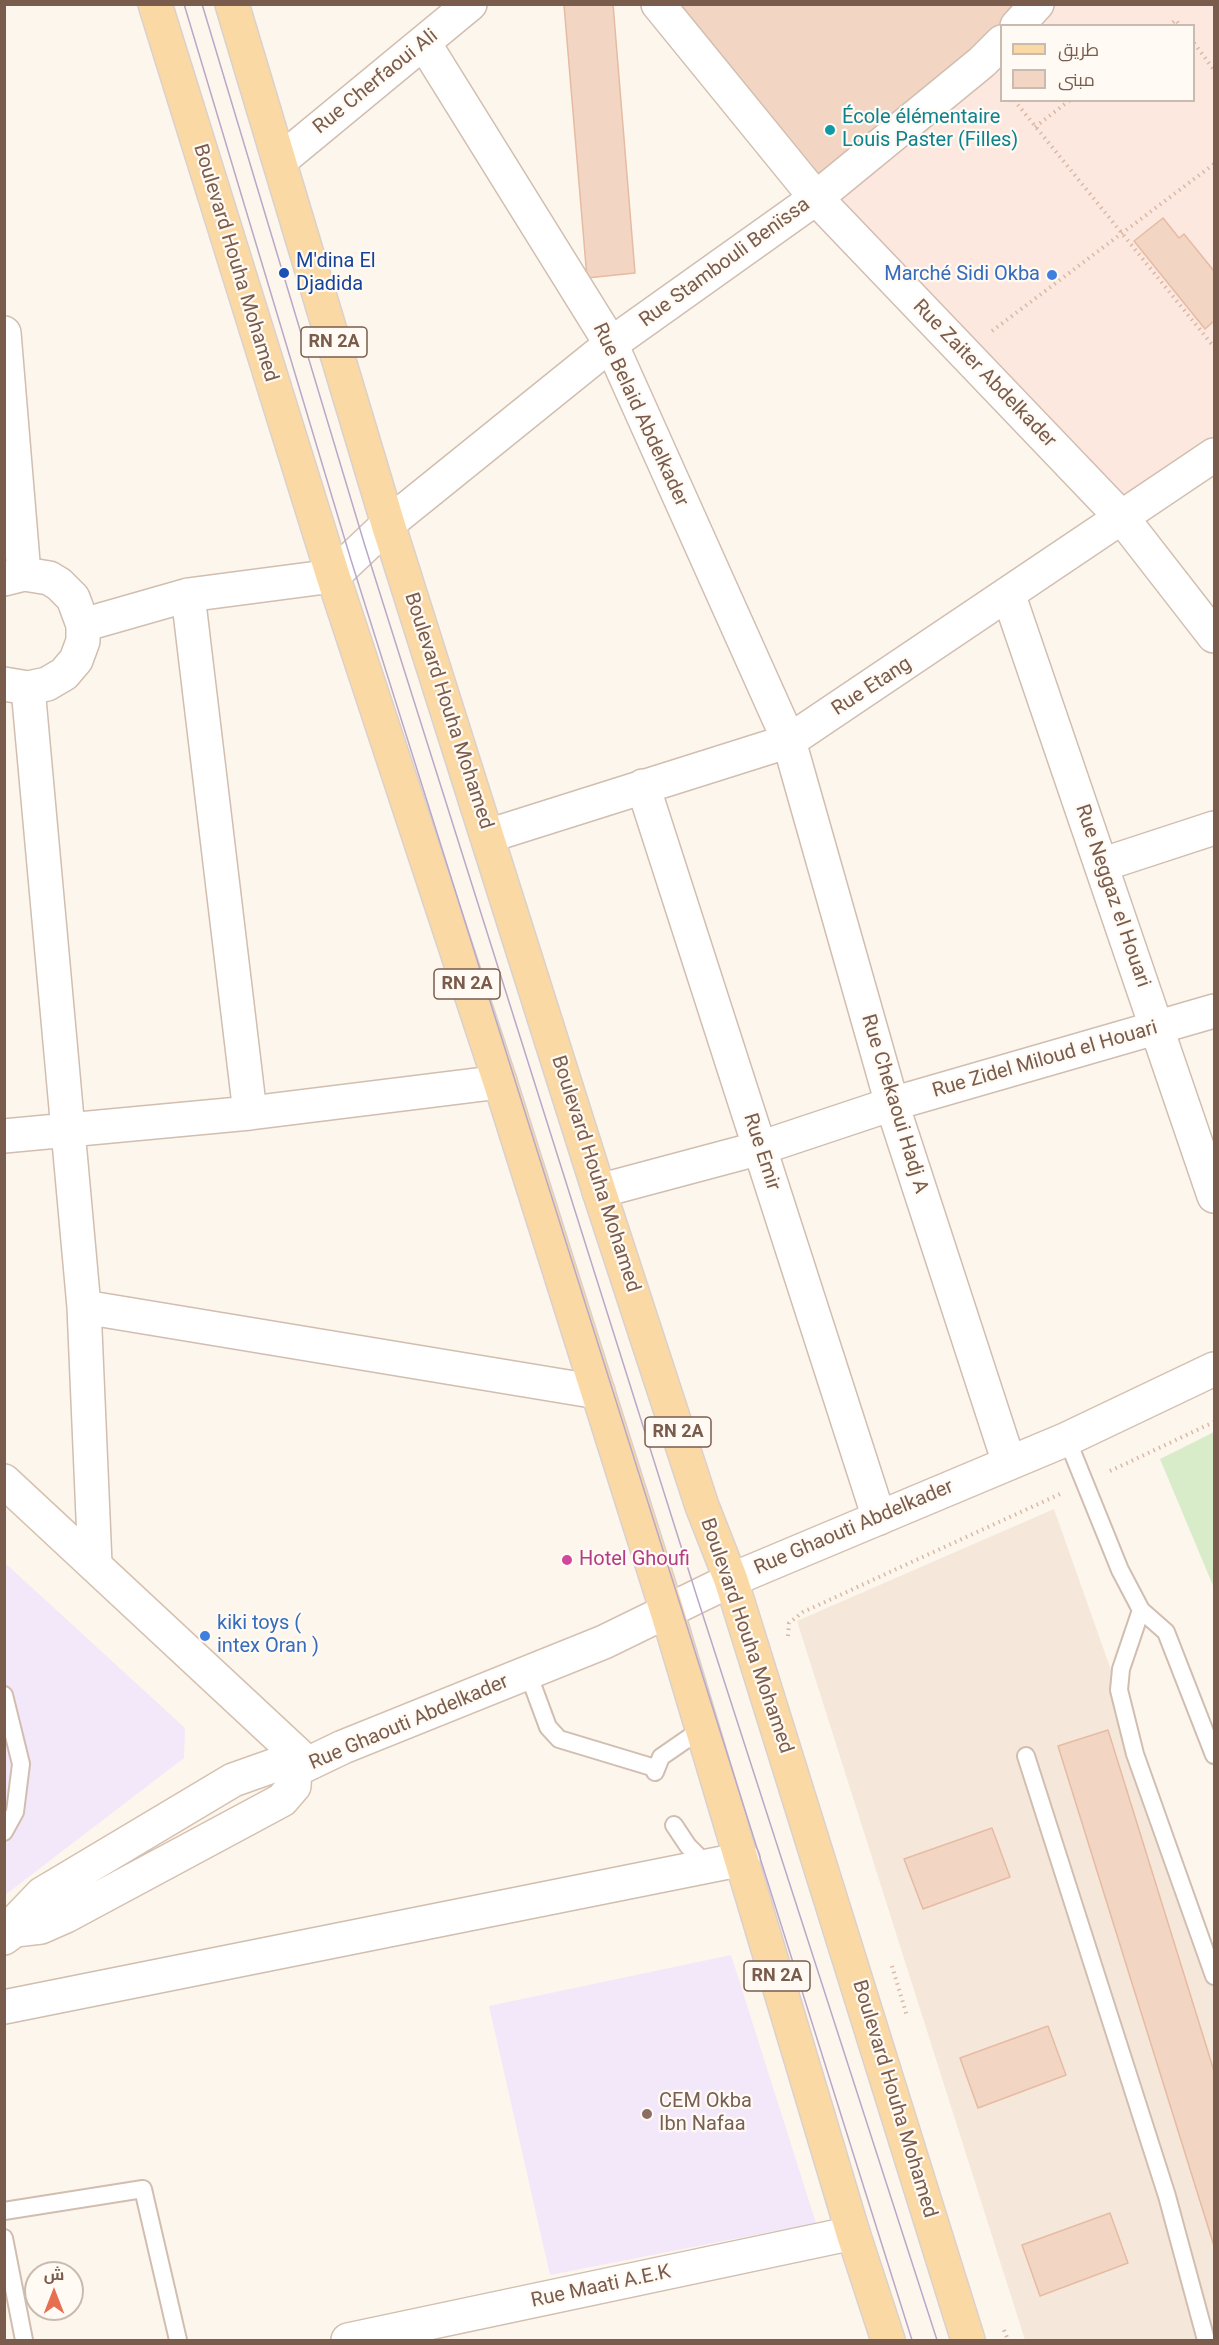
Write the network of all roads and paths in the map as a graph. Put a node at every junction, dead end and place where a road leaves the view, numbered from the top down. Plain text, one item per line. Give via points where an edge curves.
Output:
1 (155, 4) edge
2 (232, 4) edge
3 (470, 4) edge
4 (658, 4) edge
5 (1037, 4) edge
6 (1019, 24) edge
7 (424, 43) junction
8 (1000, 44) edge
9 (1195, 44) edge
10 (1215, 70) edge
11 (1016, 102) edge
12 (1067, 102) edge
13 (1035, 127) junction
14 (281, 160) junction
15 (1215, 164) edge
16 (816, 198) junction
17 (1120, 234) junction
18 (4, 333) edge
19 (611, 344) junction
20 (1215, 347) edge
21 (963, 353) junction
22 (1215, 455) edge
23 (1123, 519) junction
24 (388, 524) junction
25 (333, 576) junction
26 (14, 577) edge
27 (188, 595) junction
28 (1009, 596) junction
29 (83, 625) junction
30 (1215, 636) edge
31 (16, 686) edge
32 (789, 741) junction
33 (643, 786) junction
34 (1215, 828) edge
35 (488, 836) junction
36 (1101, 865) junction
37 (1215, 1011) edge
38 (1158, 1029) junction
39 (500, 1082) junction
40 (892, 1104) junction
41 (250, 1113) junction
42 (67, 1131) junction
43 (4, 1136) edge
44 (760, 1148) junction
45 (599, 1191) junction
46 (1215, 1196) edge
47 (84, 1307) junction
48 (1215, 1369) edge
49 (598, 1392) junction
50 (1215, 1422) edge
51 (1066, 1439) junction
52 (1009, 1463) junction
53 (1103, 1474) dead end
54 (4, 1481) edge
55 (1049, 1499) dead end
56 (879, 1518) junction
57 (95, 1564) junction
58 (731, 1580) junction
59 (1141, 1610) junction
60 (667, 1611) junction
61 (788, 1643) dead end
62 (528, 1673) junction
63 (4, 1695) edge
64 (703, 1728) junction
65 (1215, 1755) edge
66 (1026, 1756) dead end
67 (301, 1767) junction
68 (674, 1825) dead end
69 (4, 1832) edge
70 (743, 1858) junction
71 (708, 1866) junction
72 (10, 1934) edge
73 (891, 1965) dead end
74 (895, 1976) dead end
75 (1215, 1976) edge
76 (4, 2007) edge
77 (4, 2211) edge
78 (853, 2233) junction
79 (4, 2238) edge
80 (24, 2340) edge
81 (178, 2340) edge
82 (348, 2340) edge
83 (888, 2340) edge
84 (968, 2340) edge
85 (1206, 2340) edge

1 - 25 main road, Boulevard Houha Mohamed / RN 2A
2 - 14 main road, Boulevard Houha Mohamed / RN 2A
3 - 7 street, Rue Cherfaoui Ali
4 - 16 street, Rue Zaiter Abdelkader
5 - 6 street
7 - 14 street, Rue Cherfaoui Ali
7 - 19 street, Rue Belaid Abdelkader
8 - 16 street, Rue Stambouli Benïssa
9 - 10 path
11 - 13 path
12 - 13 path
13 - 17 path
14 - 24 main road, Boulevard Houha Mohamed / RN 2A
15 - 17 path
16 - 19 street, Rue Stambouli Benïssa
16 - 21 street, Rue Zaiter Abdelkader
17 - 20 path
17 - 21 path
18 - 26 street
19 - 24 street, Rue Stambouli Benïssa
19 - 32 street, Rue Belaid Abdelkader
21 - 23 street, Rue Zaiter Abdelkader
22 - 23 street, Rue Etang
23 - 28 street, Rue Etang
23 - 30 street, Rue Zaiter Abdelkader
24 - 25 street, Rue Stambouli Benïssa
24 - 35 main road, Boulevard Houha Mohamed / RN 2A
25 - 27 street
25 - 39 main road, Boulevard Houha Mohamed / RN 2A
26 - 29 street via 49,578 59,584 73,598
27 - 29 street
27 - 41 street
28 - 32 street, Rue Etang
28 - 36 street, Rue Neggaz el Houari
29 - 31 street via 83,641 76,660 64,674 47,684
31 - 42 street
32 - 33 street, Rue Etang
32 - 40 street, Rue Chekaoui Hadj A
33 - 35 street, Rue Etang
33 - 44 street, Rue Emir
34 - 36 street
35 - 45 main road, Boulevard Houha Mohamed / RN 2A
36 - 38 street, Rue Neggaz el Houari
37 - 38 street, Rue Zidel Miloud el Houari
38 - 40 street, Rue Zidel Miloud el Houari
38 - 46 street, Rue Neggaz el Houari
39 - 41 street
39 - 49 main road, Boulevard Houha Mohamed / RN 2A
40 - 44 street, Rue Zidel Miloud el Houari
40 - 52 street, Rue Chekaoui Hadj A
41 - 42 street
42 - 43 street
42 - 47 street
44 - 45 street, Rue Zidel Miloud el Houari
44 - 56 street, Rue Emir
45 - 58 main road, Boulevard Houha Mohamed / RN 2A via 702,1506
47 - 49 street
47 - 57 street
48 - 51 street, Rue Ghaouti Abdelkader
49 - 60 main road, Boulevard Houha Mohamed / RN 2A
50 - 53 path
51 - 52 street, Rue Ghaouti Abdelkader
51 - 59 lane via 1120,1570
52 - 56 street, Rue Ghaouti Abdelkader
54 - 57 street
55 - 61 path via 803,1612 789,1623
56 - 58 street, Rue Ghaouti Abdelkader
57 - 67 street
58 - 60 street, Rue Ghaouti Abdelkader
58 - 84 main road, Boulevard Houha Mohamed / RN 2A
59 - 65 lane via 1166,1632
59 - 75 lane via 1121,1669 1119,1690 1135,1754
60 - 62 street, Rue Ghaouti Abdelkader via 612,1639
60 - 64 main road, Boulevard Houha Mohamed / RN 2A
62 - 64 lane via 548,1727 559,1739 655,1770 661,1757
62 - 67 street, Rue Ghaouti Abdelkader
63 - 69 lane via 21,1764 15,1812
64 - 70 main road, Boulevard Houha Mohamed / RN 2A
66 - 85 lane via 1167,2196
67 - 72 street, Rue Ghaouti Abdelkader via 281,1763 233,1780 42,1894 18,1919
68 - 71 lane
70 - 71 street
70 - 78 main road, Boulevard Houha Mohamed / RN 2A
71 - 76 street
73 - 74 path
77 - 81 lane via 143,2188
78 - 82 street, Rue Maati A.E.K
78 - 83 main road, Boulevard Houha Mohamed / RN 2A
79 - 80 lane

